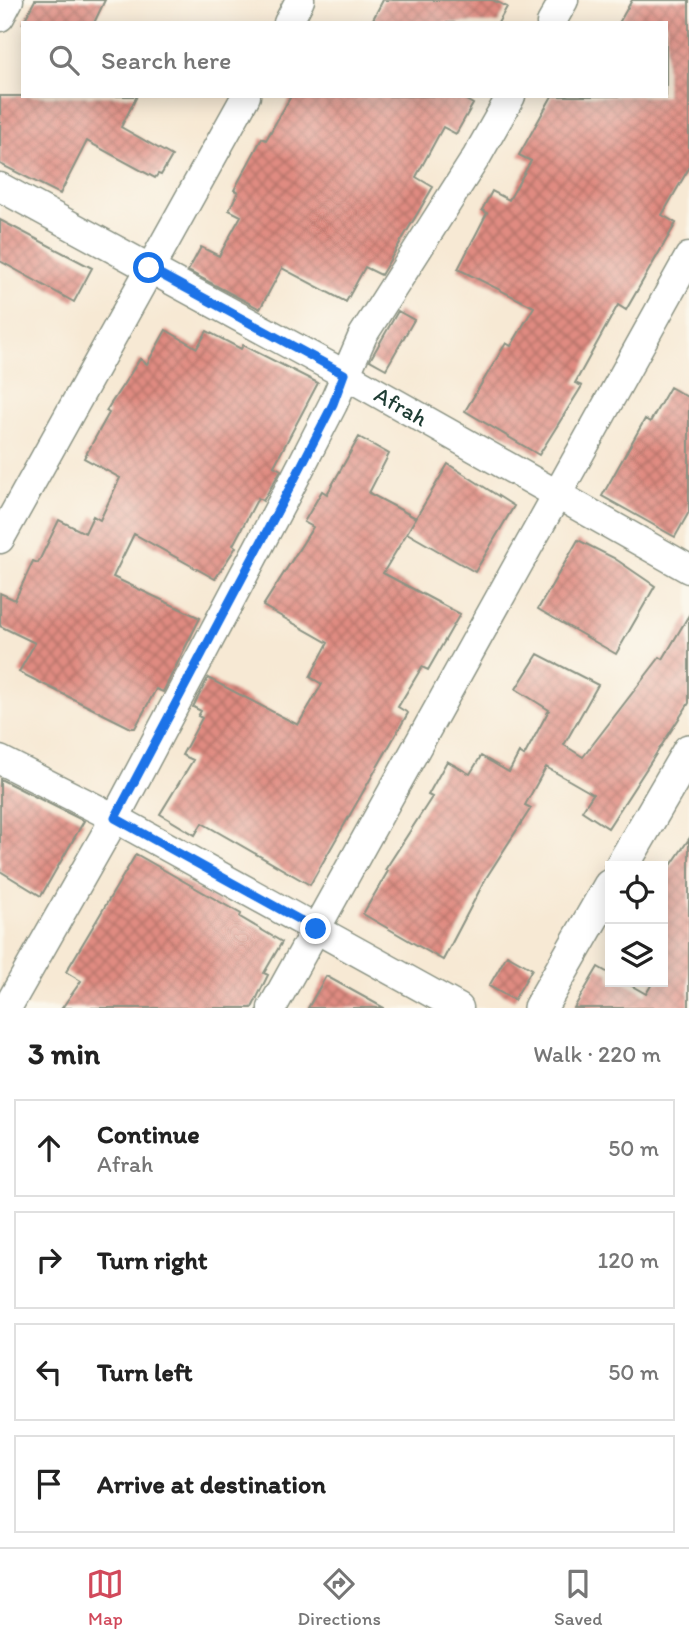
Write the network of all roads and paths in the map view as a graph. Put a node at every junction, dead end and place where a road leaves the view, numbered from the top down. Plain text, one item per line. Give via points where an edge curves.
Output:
1 (9, 0) edge
2 (300, 0) edge
3 (564, 0) edge
4 (0, 17) edge
5 (289, 21) edge
6 (552, 21) edge
7 (245, 98) edge
8 (510, 98) edge
9 (0, 187) edge
10 (689, 257) edge
11 (149, 268) junction
12 (344, 374) junction
13 (557, 494) junction
14 (0, 539) edge
15 (689, 569) edge
16 (689, 751) edge
17 (0, 760) edge
18 (115, 818) junction
19 (625, 861) edge
20 (605, 895) edge
21 (316, 929) junction
22 (7, 1008) edge
23 (272, 1008) edge
24 (459, 1008) edge
25 (540, 1008) edge

1 - 4 street
2 - 5 street
3 - 6 street
7 - 11 street
8 - 12 street via 363,335
9 - 11 street, Afrah
10 - 13 street
11 - 12 street, Afrah
11 - 14 street
12 - 13 street, Afrah
12 - 18 street via 320,429
13 - 15 street, Afrah
13 - 21 street
16 - 19 street
17 - 18 street
18 - 21 street
18 - 22 street
20 - 25 street
21 - 23 street
21 - 24 street

